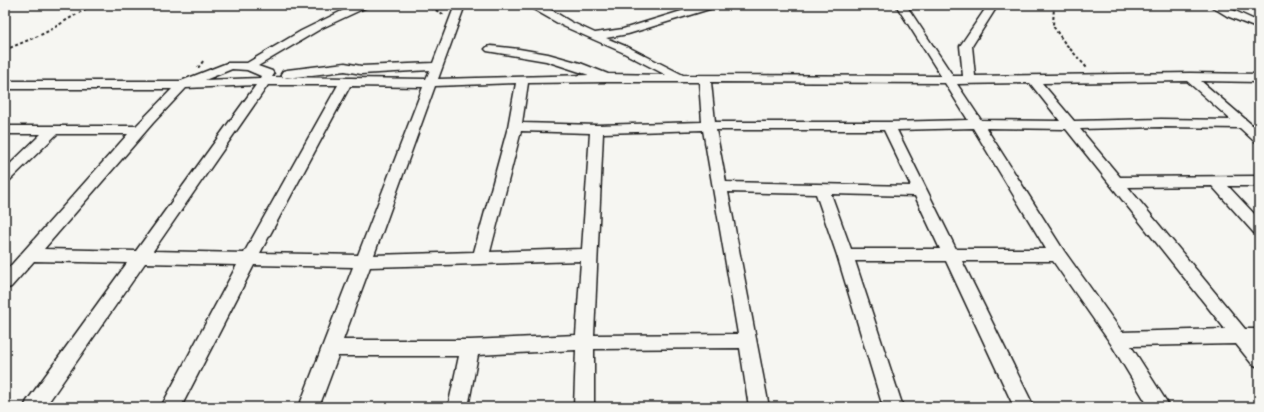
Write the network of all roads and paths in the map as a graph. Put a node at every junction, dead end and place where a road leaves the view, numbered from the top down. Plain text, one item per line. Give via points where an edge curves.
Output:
1 (92, 5) edge
2 (363, 5) edge
3 (426, 5) edge
4 (531, 5) edge
5 (712, 5) edge
6 (901, 5) edge
7 (993, 5) edge
8 (1054, 5) edge
9 (1214, 5) edge
10 (457, 12) edge
11 (1259, 26) edge
12 (593, 36) junction
13 (491, 49) dead end
14 (5, 50) edge
15 (437, 66) junction
16 (249, 67) junction
17 (1190, 76) junction
18 (267, 78) junction
19 (607, 78) junction
20 (681, 78) junction
21 (1095, 78) junction
22 (1259, 78) edge
23 (523, 79) junction
24 (705, 79) junction
25 (948, 80) junction
26 (969, 80) junction
27 (1034, 80) junction
28 (345, 83) junction
29 (431, 83) junction
30 (183, 85) junction
31 (5, 86) edge
32 (977, 124) junction
33 (1243, 124) junction
34 (709, 126) junction
35 (889, 126) junction
36 (1073, 126) junction
37 (514, 127) junction
38 (597, 129) junction
39 (5, 130) edge
40 (53, 130) junction
41 (139, 130) junction
42 (1259, 138) edge
43 (5, 177) edge
44 (1259, 181) edge
45 (1118, 182) junction
46 (1216, 182) junction
47 (719, 187) junction
48 (822, 189) junction
49 (920, 191) junction
50 (1259, 229) edge
51 (30, 255) junction
52 (590, 255) junction
53 (845, 255) junction
54 (952, 255) junction
55 (1058, 255) junction
56 (140, 257) junction
57 (481, 257) junction
58 (248, 259) junction
59 (364, 261) junction
60 (5, 283) edge
61 (1241, 336) junction
62 (1259, 336) edge
63 (1117, 339) junction
64 (748, 341) junction
65 (585, 342) junction
66 (331, 348) junction
67 (470, 348) junction
68 (1259, 359) edge
69 (34, 407) edge
70 (171, 407) edge
71 (309, 407) edge
72 (458, 407) edge
73 (584, 407) edge
74 (759, 407) edge
75 (893, 407) edge
76 (1024, 407) edge
77 (1160, 407) edge

1 - 14 path via 45,33
2 - 16 street via 334,16
3 - 10 path via 444,15
4 - 12 street
5 - 12 street via 624,32
6 - 25 street
7 - 26 street via 966,46
8 - 21 path via 1053,26
9 - 11 street
10 - 15 street
12 - 20 street
13 - 19 street via 516,50 580,66
15 - 18 street via 361,70 345,67
15 - 29 street
16 - 18 street
16 - 30 street via 231,65
17 - 21 street
17 - 22 street
17 - 33 street
18 - 28 street
18 - 30 street
18 - 56 street
19 - 20 street
19 - 23 street
20 - 24 street
21 - 27 street
23 - 29 street
23 - 37 street
24 - 25 street
24 - 34 street
25 - 26 street
25 - 32 street
26 - 27 street
27 - 36 street
28 - 29 street
28 - 58 street
29 - 59 street
30 - 31 street
30 - 41 street
32 - 35 street
32 - 36 street
32 - 55 street
33 - 36 street
33 - 42 street
34 - 35 street
34 - 38 street
34 - 47 street
35 - 49 street
36 - 45 street
37 - 38 street
37 - 57 street
38 - 52 street
39 - 40 street
40 - 41 street
40 - 43 street
41 - 51 street
44 - 46 street
45 - 46 street
45 - 61 street
46 - 50 street
47 - 48 street
47 - 64 street
48 - 49 street
48 - 53 street
49 - 54 street
51 - 56 street
51 - 60 street
52 - 57 street
52 - 65 street
53 - 54 street
53 - 75 street
54 - 55 street
54 - 76 street
55 - 63 street
56 - 58 street
56 - 69 street
57 - 59 street
58 - 59 street
58 - 70 street
59 - 66 street
61 - 62 street
61 - 63 street
61 - 68 street
63 - 77 street
64 - 65 street
64 - 74 street
65 - 67 street
65 - 73 street
66 - 67 street
66 - 71 street
67 - 72 street

